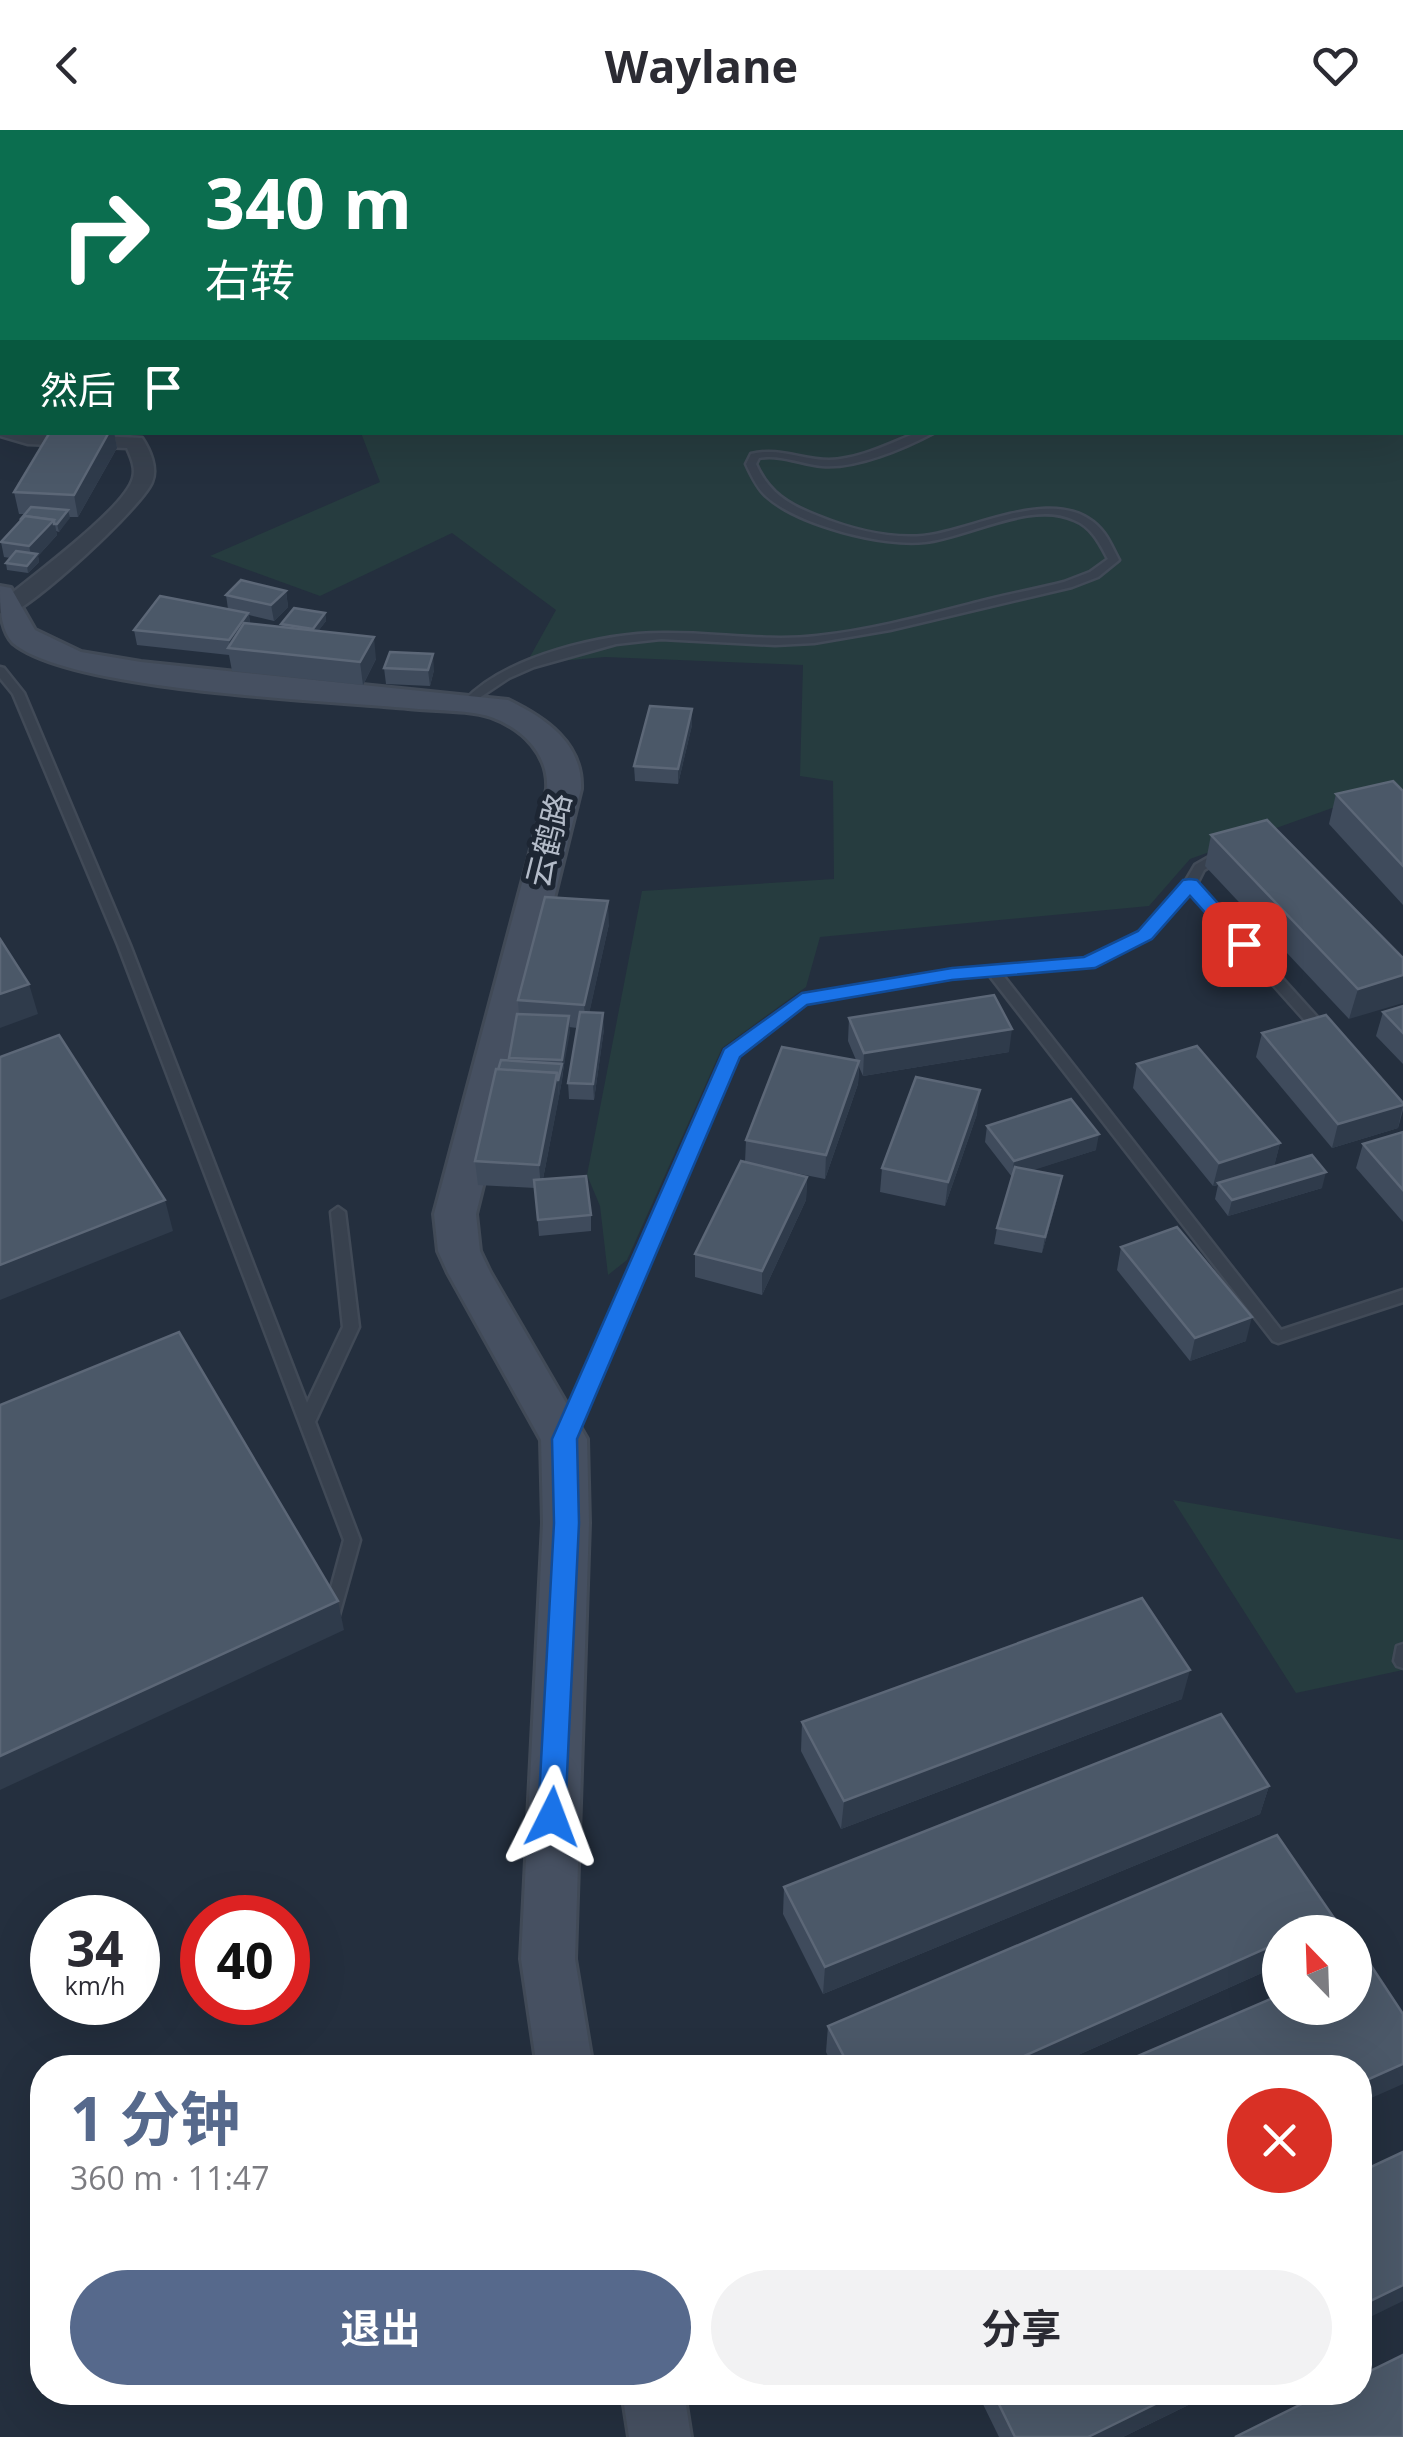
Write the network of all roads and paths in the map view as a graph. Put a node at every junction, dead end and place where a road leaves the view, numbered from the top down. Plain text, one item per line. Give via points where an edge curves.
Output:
1 (17, 435) edge
2 (922, 435) edge
3 (4, 602) edge
4 (0, 670) edge
5 (470, 702) junction
6 (1235, 847) edge
7 (1190, 884) junction
8 (993, 971) junction
9 (1336, 1046) edge
10 (338, 1212) dead end
11 (1403, 1296) edge
12 (306, 1423) junction
13 (564, 1439) junction
14 (318, 1626) edge
15 (1403, 1652) edge
16 (1403, 1661) edge
17 (562, 2055) edge
18 (655, 2405) edge
19 (660, 2437) edge

1 - 3 street via 135,442 144,462 142,484 122,506
2 - 5 lane via 851,461 817,463 768,453 751,464 776,500 844,526 918,540 1009,515 1050,512 1092,527 1114,560 1060,585 834,637 622,641 510,673
3 - 5 street, 云鹤路 via 31,642 72,660
4 - 12 lane via 18,693 124,945
5 - 13 street, 云鹤路 via 509,712 541,732 565,769 455,1214 469,1273
6 - 7 lane via 1199,868
7 - 8 lane via 1145,935 1088,963
7 - 9 lane
8 - 11 lane via 1278,1337
8 - 13 lane via 802,999 732,1054
10 - 12 lane via 351,1327
12 - 14 lane via 352,1540 331,1617
13 - 17 street via 548,1908
15 - 16 lane
18 - 19 street

